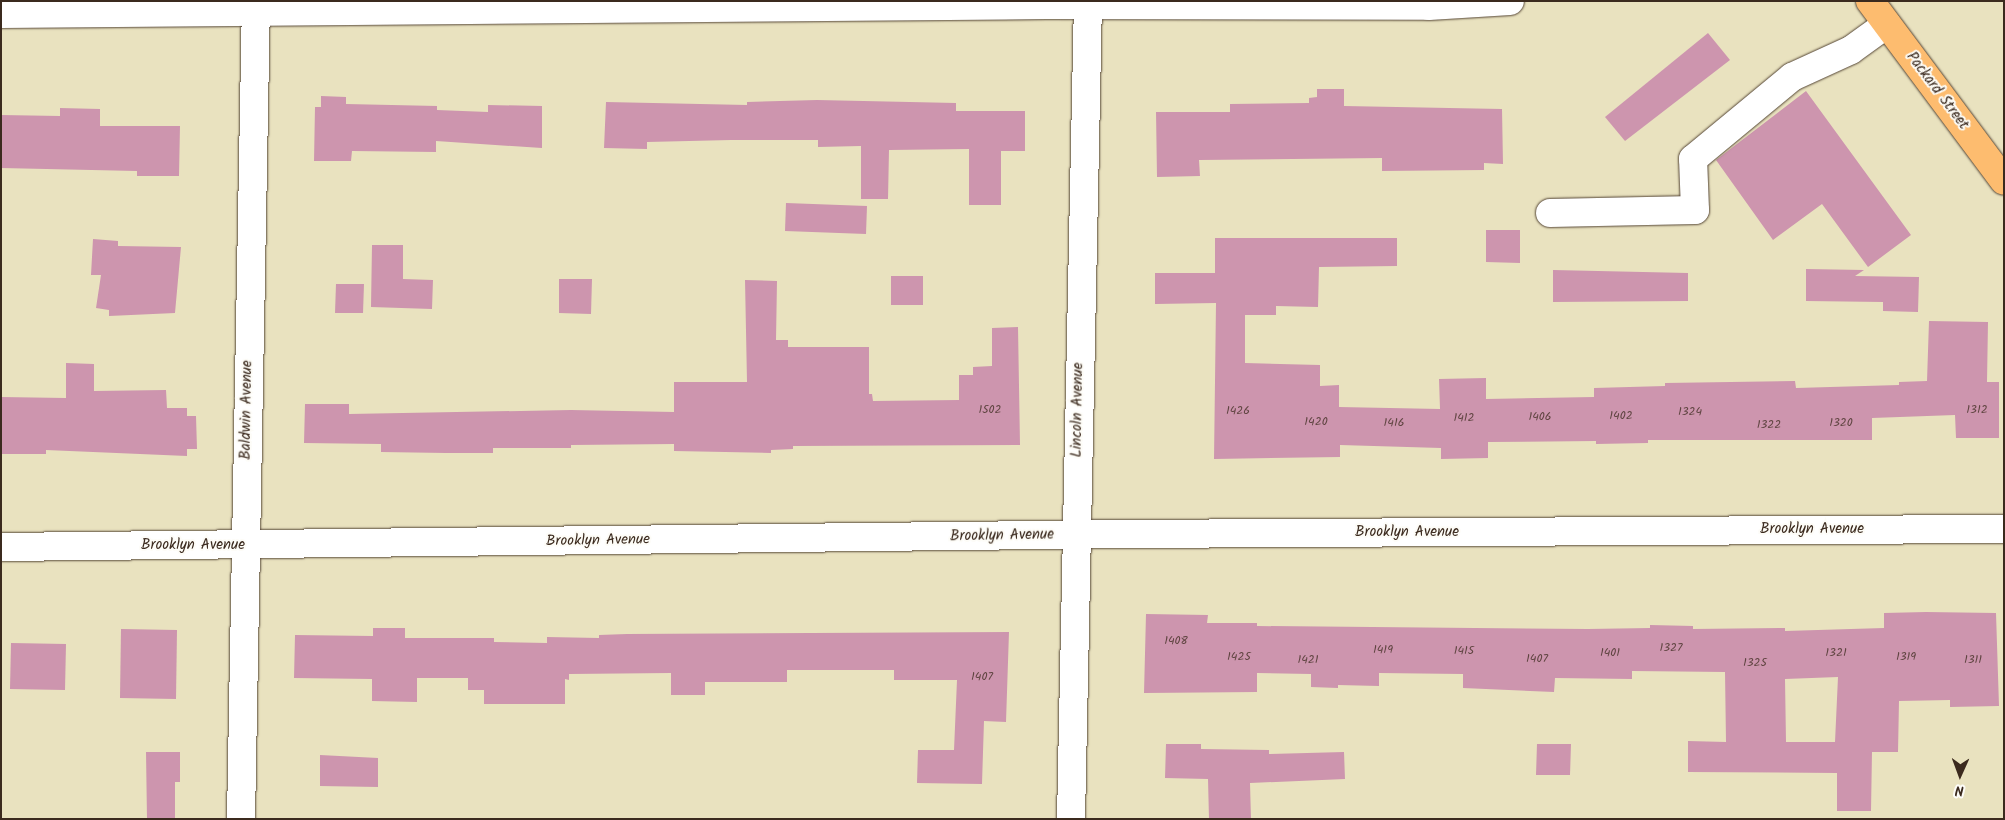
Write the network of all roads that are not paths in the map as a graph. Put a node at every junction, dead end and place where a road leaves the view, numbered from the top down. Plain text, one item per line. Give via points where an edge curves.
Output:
1 (1870, 1) edge
2 (1493, 2) edge
3 (1088, 3) edge
4 (256, 6) edge
5 (1, 14) edge
6 (1887, 24) junction
7 (2004, 181) edge
8 (1550, 212) dead end
9 (2004, 529) edge
10 (1076, 535) junction
11 (245, 546) junction
12 (1, 547) edge
13 (241, 819) edge
14 (1071, 819) edge

1 - 6 main road, Packard Street
2 - 3 street
3 - 4 street
3 - 10 street, Lincoln Avenue
4 - 5 street
4 - 11 street, Baldwin Avenue
6 - 7 main road, Packard Street
6 - 8 street via 1851,50 1792,77 1693,159 1695,210
9 - 10 street, Brooklyn Avenue
10 - 11 street, Brooklyn Avenue
10 - 14 street, Lincoln Avenue
11 - 12 street, Brooklyn Avenue
11 - 13 street, Baldwin Avenue

